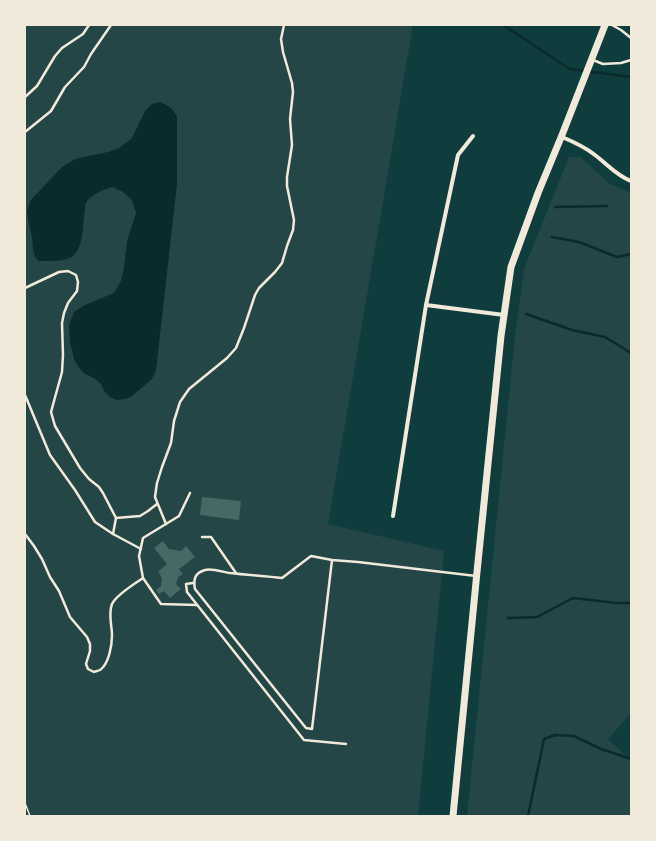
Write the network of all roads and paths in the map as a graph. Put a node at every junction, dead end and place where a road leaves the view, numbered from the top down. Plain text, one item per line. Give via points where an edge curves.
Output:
1 (89, 25) edge
2 (111, 25) edge
3 (284, 25) edge
4 (605, 25) edge
5 (612, 25) edge
6 (631, 38) edge
7 (592, 60) junction
8 (631, 60) edge
9 (25, 97) edge
10 (25, 132) edge
11 (473, 136) dead end
12 (562, 137) junction
13 (631, 181) edge
14 (25, 288) edge
15 (426, 305) junction
16 (504, 315) junction
17 (25, 396) edge
18 (190, 493) dead end
19 (157, 504) junction
20 (393, 516) dead end
21 (116, 518) junction
22 (166, 524) junction
23 (25, 534) edge
24 (113, 534) junction
25 (202, 537) dead end
26 (141, 549) junction
27 (332, 560) junction
28 (236, 574) junction
29 (477, 576) junction
30 (143, 578) junction
31 (193, 583) junction
32 (197, 605) junction
33 (346, 744) dead end
34 (25, 803) edge
35 (30, 816) edge
36 (453, 816) edge

1 - 9 lane via 83,34 62,48 37,86
2 - 10 lane via 84,67 65,87 51,111
3 - 19 lane via 281,39 293,92 290,119 292,145 287,186 294,220 293,230 282,263 255,296 236,348 189,389 180,402 171,443 157,483
4 - 7 main road
5 - 6 lane
7 - 8 lane via 603,64
7 - 12 main road
11 - 15 street via 458,155
12 - 13 street via 580,145
12 - 16 main road via 511,267
14 - 21 lane via 59,272 68,271 76,275 77,291 66,308 62,323 62,372 51,412 55,426 80,468 99,487
15 - 16 street
15 - 20 street
16 - 29 main road
17 - 24 lane via 50,455 95,522
18 - 22 lane via 179,516
19 - 21 lane via 140,516
19 - 22 lane
21 - 24 lane
22 - 26 lane via 143,538
23 - 30 lane via 42,559 70,617 87,637 90,652 86,664 88,669 94,672 100,670 110,651 112,604 117,597
24 - 26 lane
25 - 28 lane via 211,537
26 - 30 lane via 139,556
27 - 28 lane via 311,556 282,578
27 - 29 lane
27 - 31 lane via 312,729 306,728 195,589
28 - 31 lane via 207,570 199,573
29 - 36 main road
30 - 32 lane via 161,604
31 - 32 lane via 186,584 187,592
32 - 33 lane via 304,740
34 - 35 path

